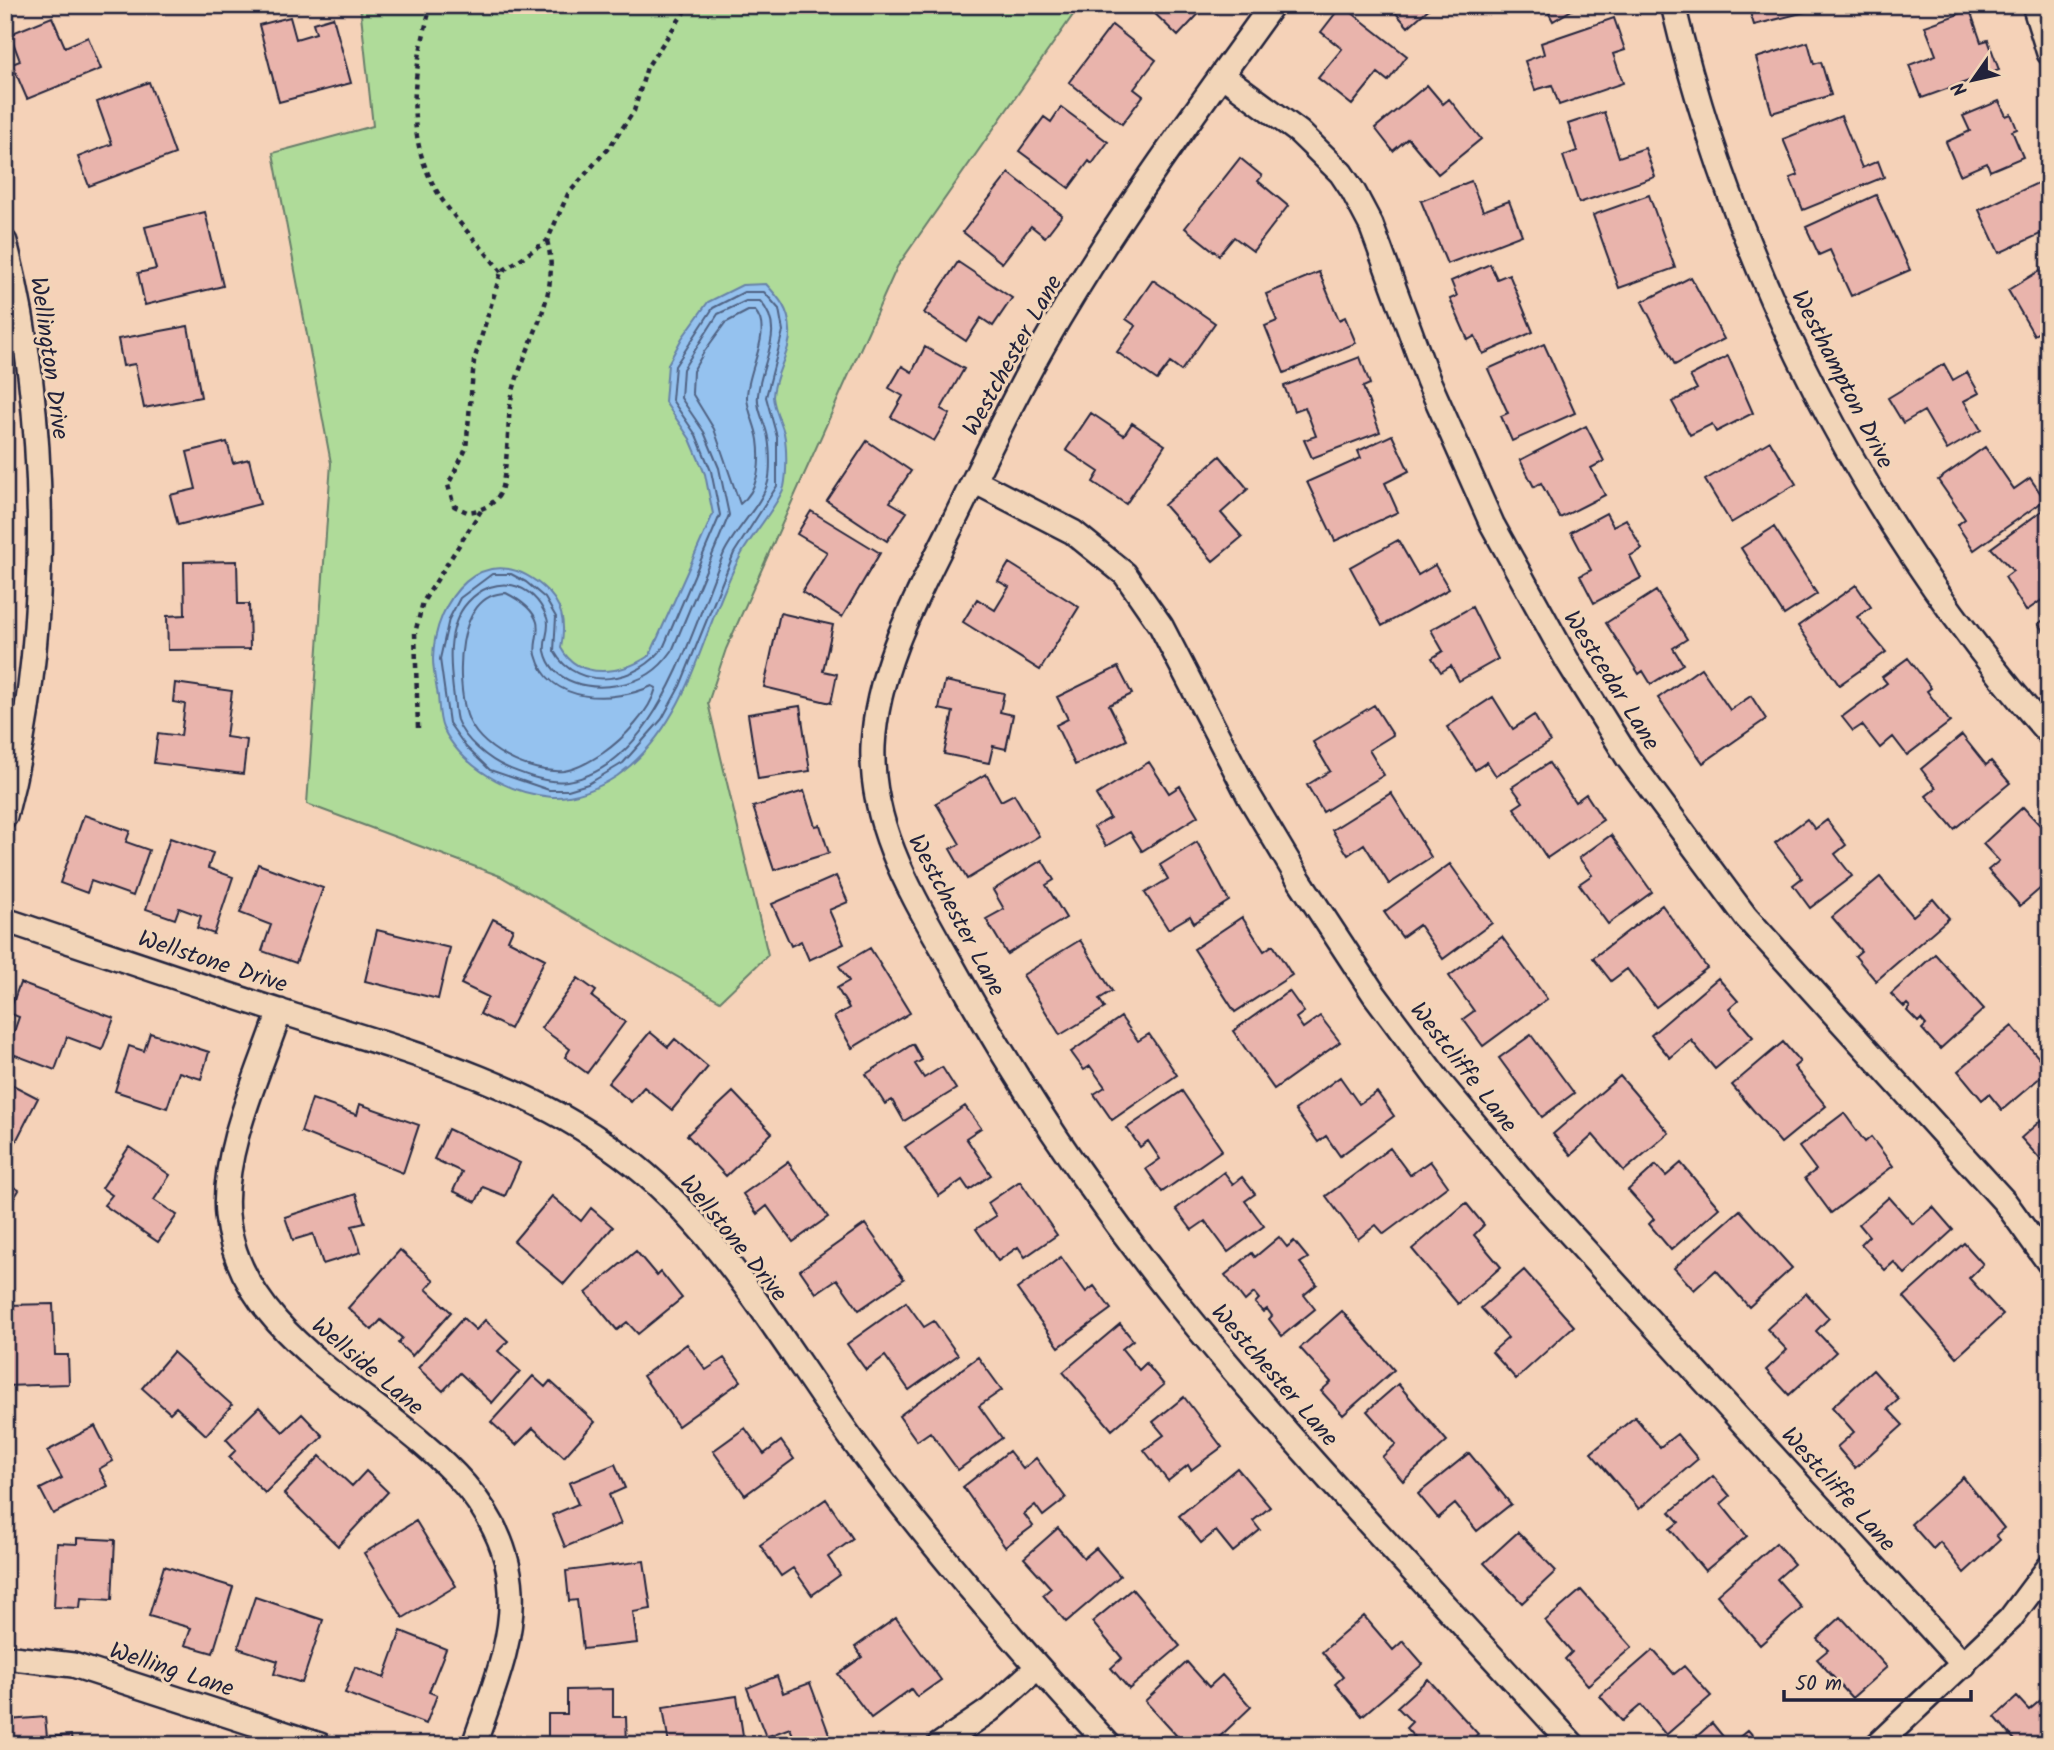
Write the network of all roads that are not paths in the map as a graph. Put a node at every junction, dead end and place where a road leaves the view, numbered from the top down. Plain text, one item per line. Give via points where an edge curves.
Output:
1 (1272, 5) edge
2 (1673, 5) edge
3 (2034, 5) edge
4 (2049, 53) edge
5 (1222, 75) junction
6 (5, 242) edge
7 (974, 481) junction
8 (2049, 734) edge
9 (5, 816) edge
10 (5, 920) edge
11 (280, 1011) junction
12 (2049, 1263) edge
13 (2049, 1567) edge
14 (5, 1657) edge
15 (1964, 1665) junction
16 (1038, 1667) junction
17 (320, 1745) edge
18 (474, 1745) edge
19 (939, 1745) edge
20 (1109, 1745) edge
21 (1573, 1745) edge
22 (1877, 1745) edge

1 - 5 street, Westchester Lane
2 - 8 street, Westhampton Drive via 1724,180 1807,374 1856,466 1917,564
3 - 4 street
5 - 7 street, Westchester Lane via 1166,151 1074,293 1014,398
5 - 12 street, Westcedar Lane via 1299,132 1353,191 1371,225 1428,380 1492,524 1628,758 1746,917 2005,1202
6 - 9 street, Wellington Drive via 33,393 38,502 28,689
7 - 15 street, Westcliffe Lane via 1073,533 1111,560 1131,582 1161,626 1249,796 1291,866 1442,1085 1531,1191
7 - 21 street, Westchester Lane via 907,618 878,709 873,748 876,794 899,869 967,993 1042,1114 1172,1295 1261,1401
10 - 11 street, Wellstone Drive
11 - 16 street, Wellstone Drive via 504,1086 573,1122 646,1176 720,1255 888,1488
11 - 18 street, Wellside Lane via 232,1162 227,1214 234,1249 248,1281 282,1327 455,1475 489,1517 506,1555 511,1611 499,1669
13 - 15 street via 2010,1619
14 - 17 street, Welling Lane via 73,1665
15 - 22 street
16 - 19 street via 983,1715
16 - 20 street, Wellstone Drive

